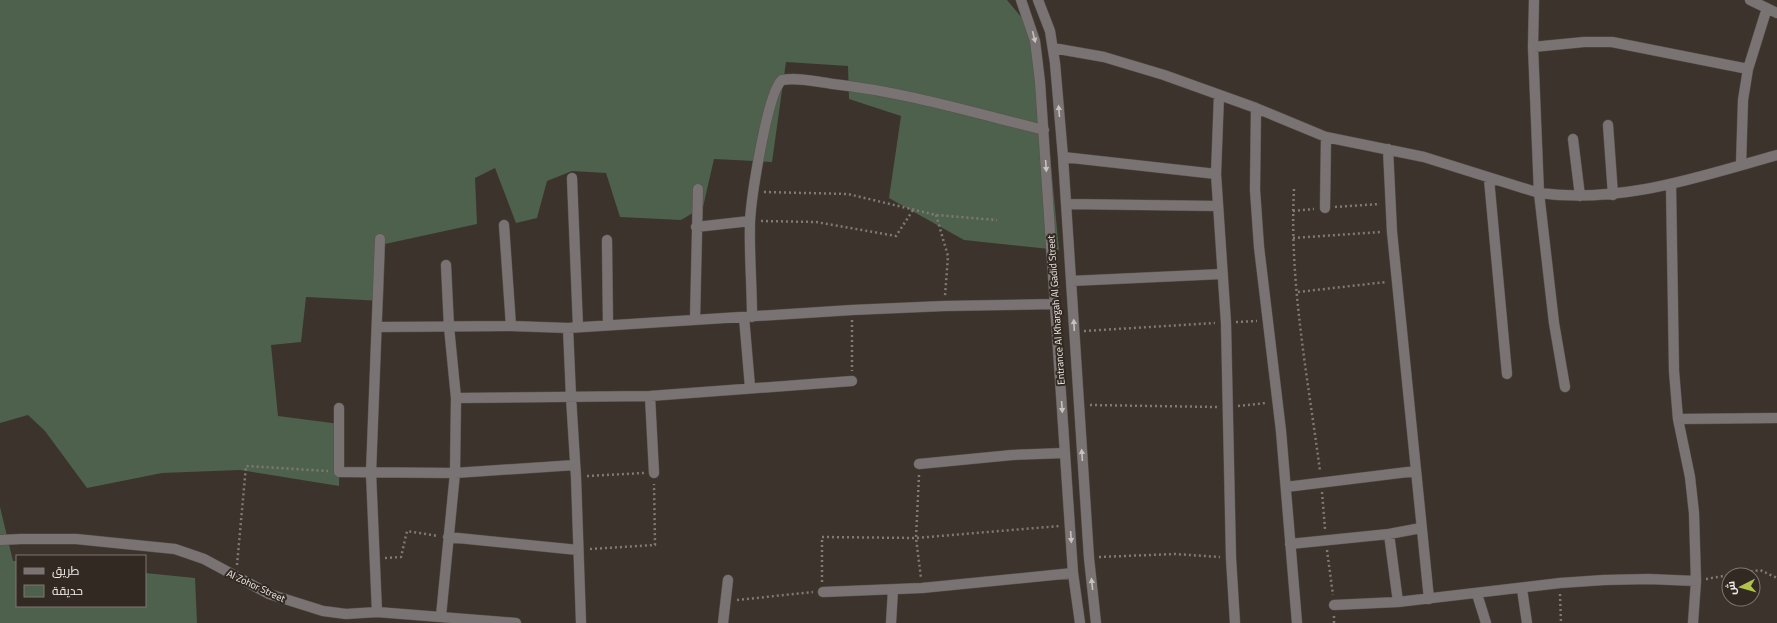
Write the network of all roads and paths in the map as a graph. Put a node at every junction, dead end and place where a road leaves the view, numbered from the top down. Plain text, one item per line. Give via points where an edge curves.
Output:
1 (1021, 0) edge
2 (1038, 0) edge
3 (1534, 0) edge
4 (1750, 0) edge
5 (1767, 8) junction
6 (1777, 13) edge
7 (1533, 47) junction
8 (1053, 48) junction
9 (1748, 69) junction
10 (1219, 95) junction
11 (1256, 108) junction
12 (1608, 125) dead end
13 (1044, 130) junction
14 (1326, 137) junction
15 (1573, 139) dead end
16 (1388, 149) junction
17 (1777, 155) edge
18 (1063, 157) junction
19 (1741, 165) junction
20 (1216, 174) junction
21 (572, 178) dead end
22 (1489, 179) junction
23 (1671, 184) junction
24 (698, 189) dead end
25 (1294, 189) dead end
26 (754, 192) junction
27 (1539, 193) junction
28 (1613, 195) junction
29 (1580, 196) junction
30 (1390, 203) junction
31 (1066, 204) junction
32 (1218, 206) junction
33 (1325, 208) junction
34 (913, 210) junction
35 (1293, 211) junction
36 (936, 215) junction
37 (997, 220) dead end
38 (750, 222) junction
39 (504, 225) dead end
40 (696, 226) junction
41 (1392, 232) junction
42 (1293, 238) junction
43 (380, 239) dead end
44 (607, 240) dead end
45 (446, 265) dead end
46 (1222, 274) junction
47 (1071, 281) junction
48 (1396, 281) junction
49 (1298, 292) junction
50 (1056, 304) junction
51 (944, 306) junction
52 (852, 310) junction
53 (748, 317) junction
54 (695, 320) junction
55 (1266, 320) junction
56 (1226, 323) junction
57 (608, 325) junction
58 (511, 326) junction
59 (377, 327) junction
60 (449, 327) junction
61 (573, 328) junction
62 (1074, 331) junction
63 (1507, 374) dead end
64 (852, 381) joint
65 (750, 387) junction
66 (1565, 387) dead end
67 (650, 396) junction
68 (570, 397) junction
69 (456, 398) junction
70 (1277, 402) junction
71 (1079, 405) junction
72 (1228, 407) junction
73 (338, 408) dead end
74 (1777, 418) edge
75 (1678, 419) junction
76 (1065, 454) junction
77 (919, 464) joint
78 (576, 466) junction
79 (1416, 471) junction
80 (338, 472) junction
81 (371, 473) junction
82 (654, 473) junction
83 (455, 474) junction
84 (576, 477) junction
85 (1322, 482) junction
86 (1286, 487) junction
87 (1070, 525) junction
88 (1421, 528) junction
89 (1389, 534) junction
90 (448, 537) junction
91 (916, 538) junction
92 (0, 540) edge
93 (1326, 541) junction
94 (1290, 544) junction
95 (578, 550) junction
96 (1089, 558) junction
97 (1231, 558) junction
98 (374, 559) junction
99 (1761, 570) edge
100 (1073, 573) junction
101 (236, 577) junction
102 (1721, 577) edge
103 (1777, 578) edge
104 (728, 580) dead end
105 (1696, 581) junction
106 (1560, 583) junction
107 (922, 588) junction
108 (1522, 589) junction
109 (893, 590) junction
110 (823, 592) junction
111 (1477, 594) junction
112 (1429, 599) junction
113 (726, 601) junction
114 (1398, 602) junction
115 (1334, 605) junction
116 (377, 612) junction
117 (441, 616) junction
118 (516, 623) edge
119 (581, 623) edge
120 (723, 623) edge
121 (891, 623) edge
122 (1080, 623) edge
123 (1096, 623) edge
124 (1235, 623) edge
125 (1297, 623) edge
126 (1334, 623) edge
127 (1486, 623) edge
128 (1527, 623) edge
129 (1561, 623) edge
130 (1693, 623) edge

1 -> 13 street, Entrance Al Khargah Al Gadid Street via 1035,41
2 - 8 street, Entrance Al Khargah Al Gadid Street
3 - 7 street
4 - 5 street
5 - 6 street
5 - 9 street
7 - 9 street via 1612,42
7 - 27 street
8 - 10 street via 1104,57
18 -> 8 street, Entrance Al Khargah Al Gadid Street
9 - 19 street via 1743,100
10 - 11 street
10 - 20 street
11 - 14 street
11 - 55 street via 1256,212
12 - 28 street
13 - 26 street via 855,86 787,79 779,82 770,109
13 -> 50 street, Entrance Al Khargah Al Gadid Street
14 - 16 street
14 - 33 street
15 - 29 street
16 - 22 street via 1424,157
16 - 30 street
17 - 19 street
18 - 20 street
18 - 31 street, Entrance Al Khargah Al Gadid Street
19 - 23 street via 1709,176
20 - 32 street
21 - 61 street
22 - 27 street
22 - 63 street
23 - 28 street
23 - 75 street via 1674,371
24 - 40 street
25 - 35 path
26 - 34 path via 848,194
26 - 38 street
27 - 29 street
27 - 66 street via 1554,323
28 - 29 street
30 - 33 path
30 - 41 street
31 - 32 street
31 - 47 street, Entrance Al Khargah Al Gadid Street
32 - 46 street
33 - 35 path
34 - 36 path
34 - 38 path via 896,236 816,222
35 - 42 path
36 - 37 path
36 - 51 path via 948,256
38 - 40 street
38 - 53 street
39 - 58 street
40 - 54 street
41 - 42 path
41 - 48 street
42 - 49 path
43 - 59 street
44 - 57 street
45 - 60 street
46 - 47 street
46 - 56 street
62 -> 47 street, Entrance Al Khargah Al Gadid Street
48 - 49 path
48 - 79 street
49 - 85 path
50 - 51 street
50 -> 76 street, Entrance Al Khargah Al Gadid Street
51 - 52 street
52 - 53 street
52 - 64 path
53 - 54 street
53 - 65 street
54 - 57 street
55 - 56 path
55 - 70 street
56 - 62 path
56 - 72 street
57 - 61 street
58 - 60 street
58 - 61 street
59 - 60 street
59 - 81 street
60 - 69 street
61 - 68 street
62 - 71 street, Entrance Al Khargah Al Gadid Street
64 - 65 street
65 - 67 street
67 - 68 street
67 - 82 street
68 - 69 street
68 - 78 street
69 - 83 street
70 - 72 path
70 - 86 street
71 - 72 path
96 -> 71 street, Entrance Al Khargah Al Gadid Street
72 - 97 street
73 - 80 street
74 - 75 street
75 - 105 street via 1690,477 1694,513
76 - 77 street via 1012,455
76 - 87 street, Entrance Al Khargah Al Gadid Street
77 - 91 path
78 - 83 street
78 - 84 street
79 - 85 street
79 - 88 street
80 - 81 street
80 - 101 path via 246,466
81 - 83 street
81 - 98 street
82 - 84 path
82 - 95 path via 655,545
83 - 90 street
84 - 95 street
85 - 86 street
85 - 93 path
86 - 94 street
87 - 91 path
87 -> 100 street, Entrance Al Khargah Al Gadid Street
88 - 89 street
88 - 112 street
89 - 93 street
89 - 114 street
90 - 95 street
90 - 98 path via 407,531 401,557
90 - 117 street
91 - 107 path
91 - 110 path via 822,537
92 - 101 street, Al Zohor Street via 76,539 175,549 204,559
93 - 94 street
93 - 115 path
94 - 125 street
95 - 119 street
96 - 97 path via 1175,554
123 -> 96 street, Entrance Al Khargah Al Gadid Street
97 - 124 street
98 - 116 street
99 - 103 path
100 - 107 street
100 - 122 street, Entrance Al Khargah Al Gadid Street
101 - 116 street, Al Zohor Street via 269,594 323,611 346,614
102 - 105 path
104 - 113 street
105 - 106 street via 1641,579
105 - 130 street
106 - 108 street
106 - 129 path
107 - 109 street
108 - 111 street
108 - 128 street
109 - 110 street
109 - 121 street
110 - 113 path
111 - 112 street
111 - 127 street
112 - 114 street
113 - 120 street
114 - 115 street
115 - 126 path
116 - 117 street, Al Zohor Street
117 - 118 street, Al Zohor Street

